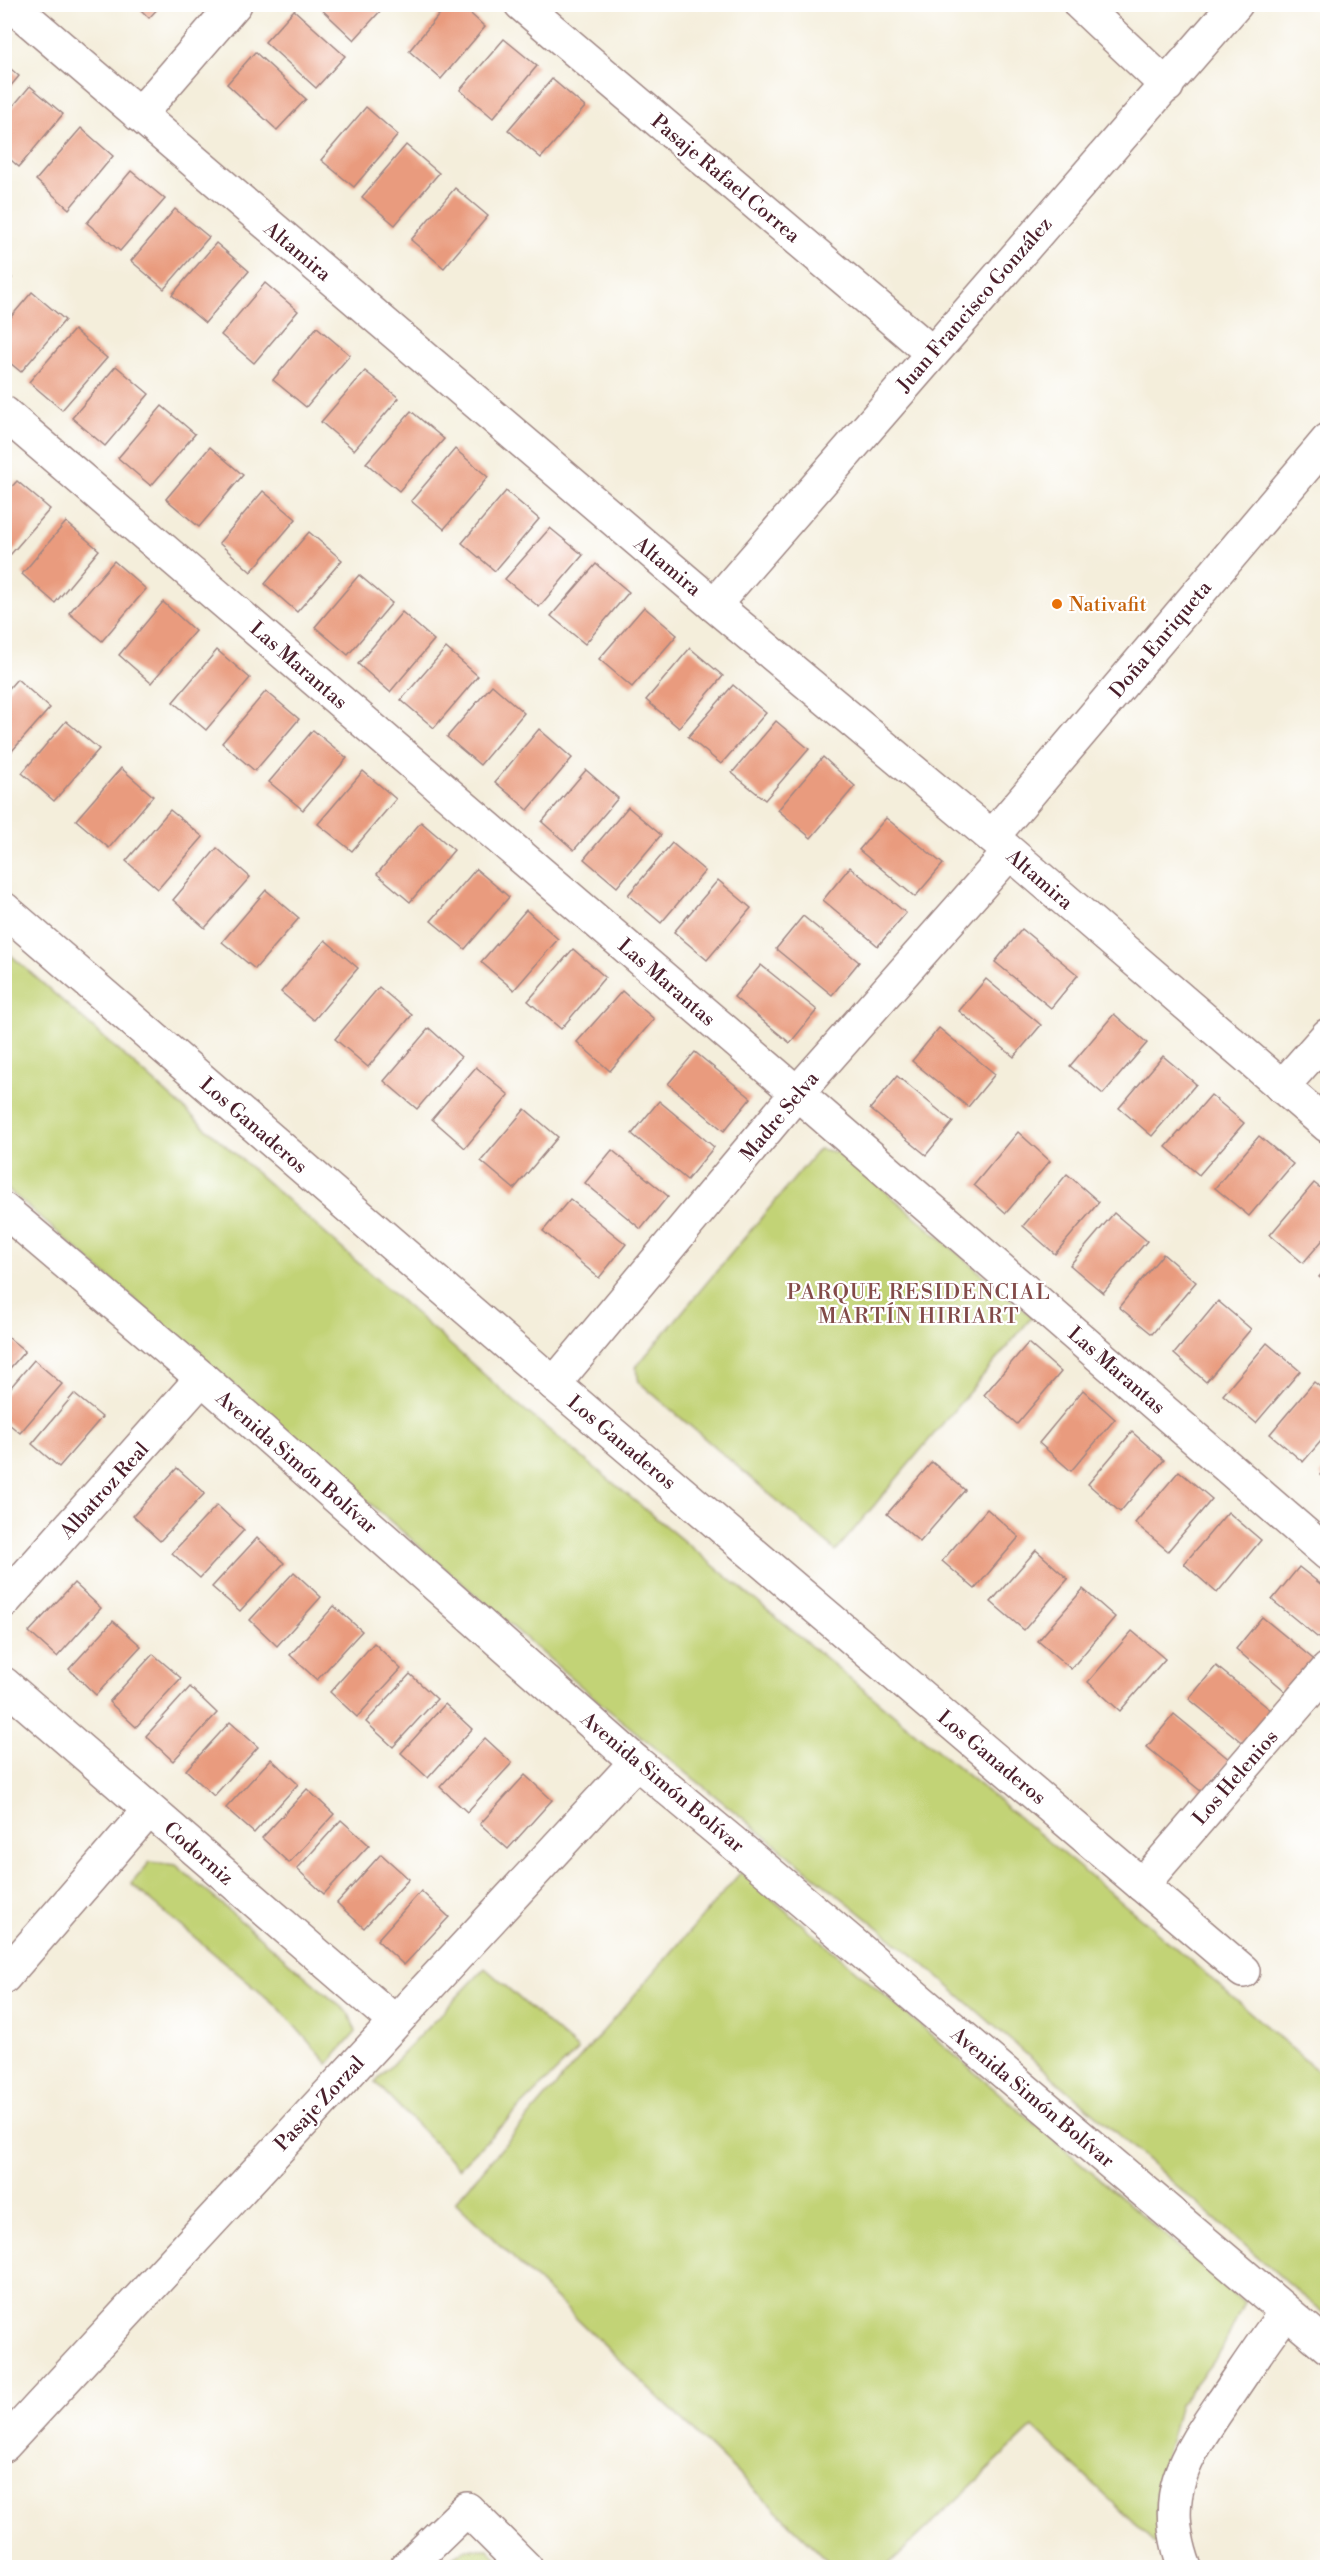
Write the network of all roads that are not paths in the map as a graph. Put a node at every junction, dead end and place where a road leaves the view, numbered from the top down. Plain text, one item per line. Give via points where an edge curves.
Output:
1 (10, 4) edge
2 (235, 4) edge
3 (521, 4) edge
4 (1080, 4) edge
5 (1236, 4) edge
6 (1167, 86) junction
7 (140, 116) junction
8 (932, 352) junction
9 (4, 413) edge
10 (1328, 440) edge
11 (714, 605) junction
12 (1001, 845) junction
13 (4, 909) edge
14 (1328, 1035) edge
15 (1282, 1087) junction
16 (797, 1093) junction
17 (1328, 1126) edge
18 (4, 1210) edge
19 (202, 1378) junction
20 (554, 1384) junction
21 (1328, 1554) edge
22 (4, 1601) edge
23 (1328, 1669) edge
24 (4, 1684) edge
25 (636, 1762) junction
26 (149, 1810) junction
27 (1142, 1885) junction
28 (1243, 1971) dead end
29 (4, 1977) edge
30 (394, 2021) junction
31 (1286, 2312) junction
32 (1328, 2346) edge
33 (4, 2445) edge
34 (406, 2568) edge
35 (526, 2568) edge
36 (1185, 2568) edge

1 - 7 street, Altamira
2 - 7 street
3 - 8 street, Pasaje Rafael Correa
4 - 6 street
5 - 6 street, Juan Francisco González
6 - 8 street, Juan Francisco González
7 - 11 street, Altamira
8 - 11 street, Juan Francisco González
9 - 16 street, Las Marantas
10 - 12 street, Doña Enriqueta
11 - 12 street, Altamira
12 - 15 street, Altamira
12 - 16 street, Madre Selva
13 - 20 street, Los Ganaderos
14 - 15 street
15 - 17 street, Altamira
16 - 20 street, Madre Selva
16 - 21 street, Las Marantas
18 - 19 street, Avenida Simón Bolívar
19 - 22 street, Albatroz Real
19 - 25 street, Avenida Simón Bolívar
20 - 27 street, Los Ganaderos
23 - 27 street, Los Helenios
24 - 26 street, Codorniz
25 - 30 street, Pasaje Zorzal
25 - 31 street, Avenida Simón Bolívar
26 - 29 street
26 - 30 street, Codorniz
27 - 28 street, Los Ganaderos
30 - 33 street, Pasaje Zorzal
31 - 32 street, Avenida Simón Bolívar
31 - 36 street via 1200,2435 1181,2469 1174,2514
34 - 35 street via 467,2509

